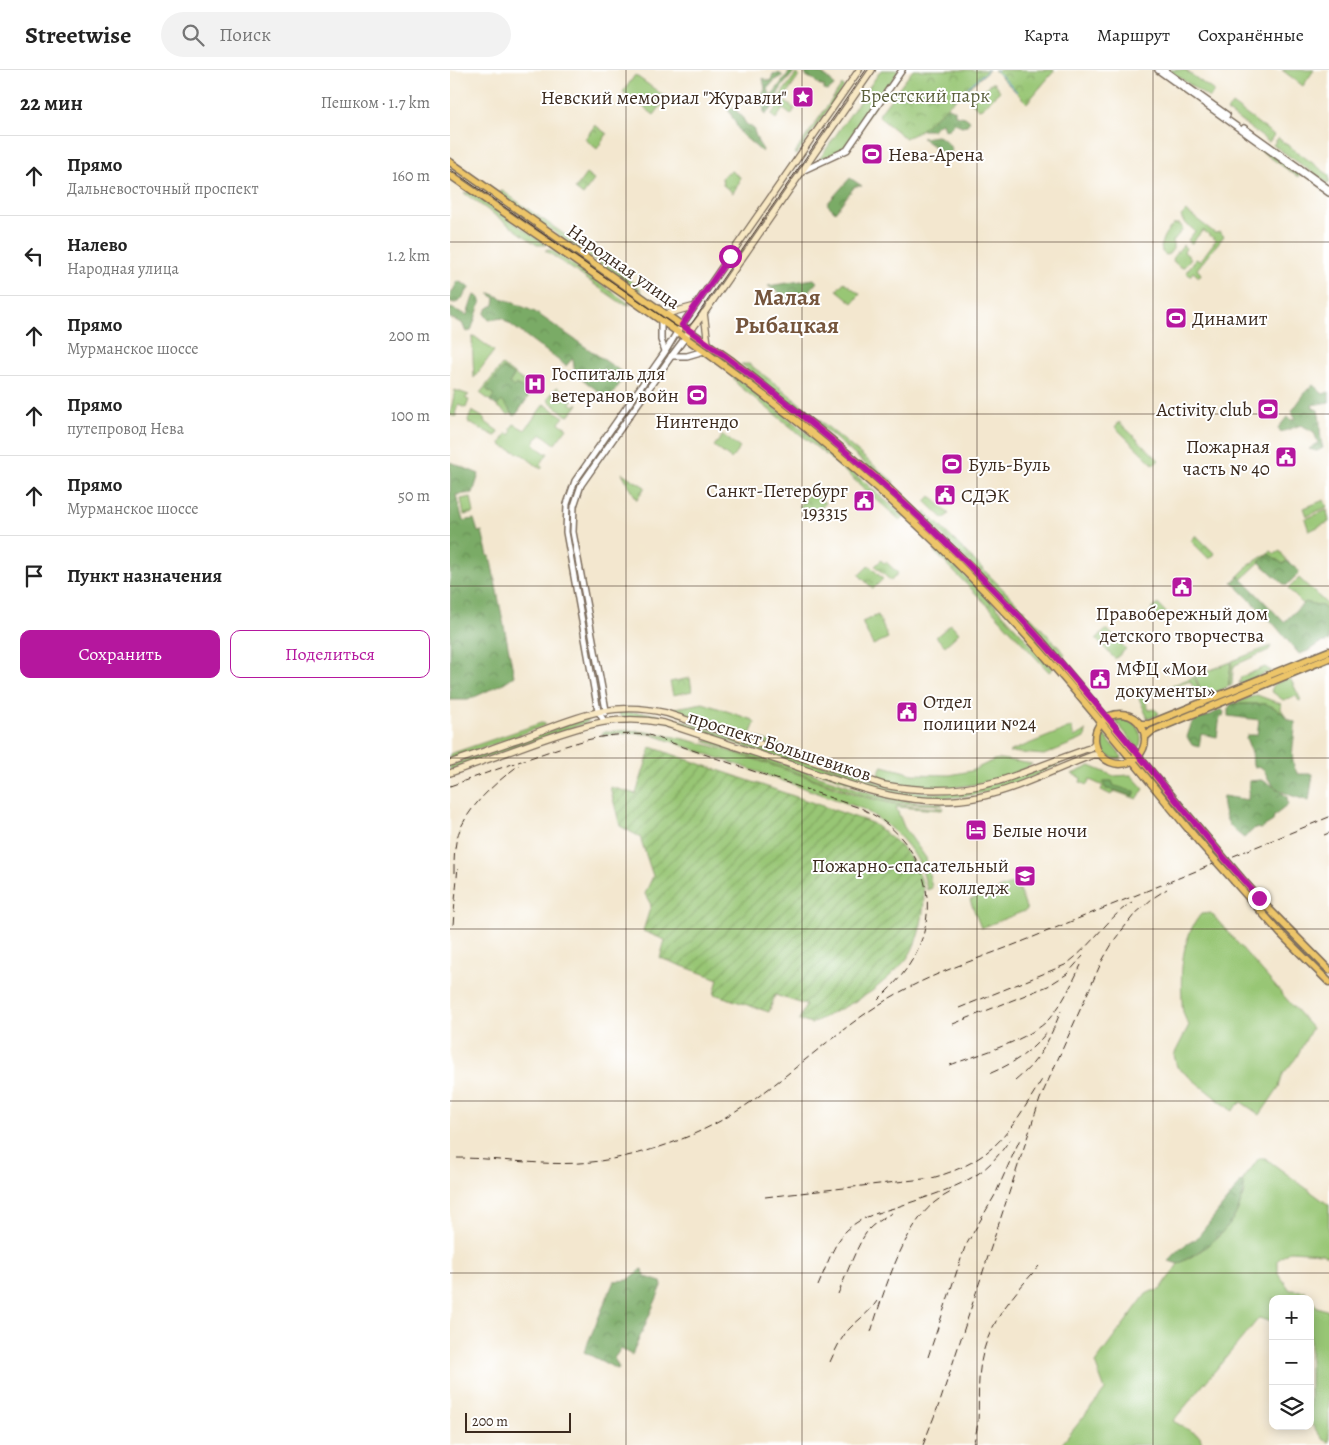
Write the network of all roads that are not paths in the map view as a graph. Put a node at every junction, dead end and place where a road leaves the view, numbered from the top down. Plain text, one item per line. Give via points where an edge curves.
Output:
1 (859, 70) edge
2 (872, 70) edge
3 (902, 70) edge
4 (1158, 70) edge
5 (1164, 70) edge
6 (450, 162) edge
7 (802, 171) junction
8 (450, 175) edge
9 (1329, 189) edge
10 (1329, 194) edge
11 (694, 306) junction
12 (704, 313) junction
13 (666, 314) junction
14 (661, 321) junction
15 (682, 325) junction
16 (690, 331) junction
17 (677, 332) junction
18 (685, 338) junction
19 (708, 344) junction
20 (704, 351) junction
21 (665, 352) junction
22 (670, 356) junction
23 (1329, 651) edge
24 (1329, 658) edge
25 (606, 710) junction
26 (598, 711) junction
27 (1107, 718) junction
28 (604, 721) junction
29 (1101, 722) junction
30 (1140, 724) junction
31 (1145, 737) junction
32 (1095, 743) junction
33 (1101, 755) junction
34 (1138, 756) junction
35 (1132, 761) junction
36 (450, 763) edge
37 (450, 773) edge
38 (1329, 970) edge
39 (1329, 982) edge

1 - 11 main road
2 - 7 main road
3 - 7 street via 847,150
4 - 10 street
5 - 9 street
6 - 13 main road, Народная улица
7 - 12 main road
8 - 14 main road, Народная улица
11 - 13 main road
11 - 15 main road
12 - 16 main road
12 - 19 main road
13 - 15 main road, Народная улица
14 - 17 main road, Народная улица
14 - 21 street
15 - 16 main road, Народная улица
15 - 17 main road
16 - 18 main road
16 - 19 main road, Народная улица
17 - 18 main road, Народная улица
17 - 21 street
18 - 20 main road, Народная улица
18 - 22 street
19 - 27 main road, Народная улица via 827,436 909,507 1026,624
20 - 22 street
20 - 29 main road, Народная улица via 808,430 908,516 1013,621
21 - 26 street via 575,481 567,504 566,532
22 - 25 street via 581,485 574,506 572,532
23 - 30 main road via 1152,723
24 - 31 main road via 1188,715
25 - 26 main road, проспект Большевиков
25 - 28 street
25 - 32 main road, проспект Большевиков via 639,708 666,713 878,783 910,789 945,790 982,785 1090,748
26 - 28 street
26 - 36 main road, проспект Большевиков
27 - 29 main road
27 - 30 main road via 1122,714
27 - 34 main road, Народная улица
28 - 33 main road, проспект Большевиков via 632,719 664,723 869,792 915,800 978,797 1011,788 1092,755
28 - 37 main road, проспект Большевиков
29 - 32 main road
29 - 35 main road, Народная улица
30 - 31 main road
31 - 34 main road
32 - 33 main road
33 - 35 main road via 1115,764
34 - 35 main road
34 - 38 main road, Народная улица, bridge via 1275,916
35 - 39 main road, Народная улица, bridge via 1281,934

